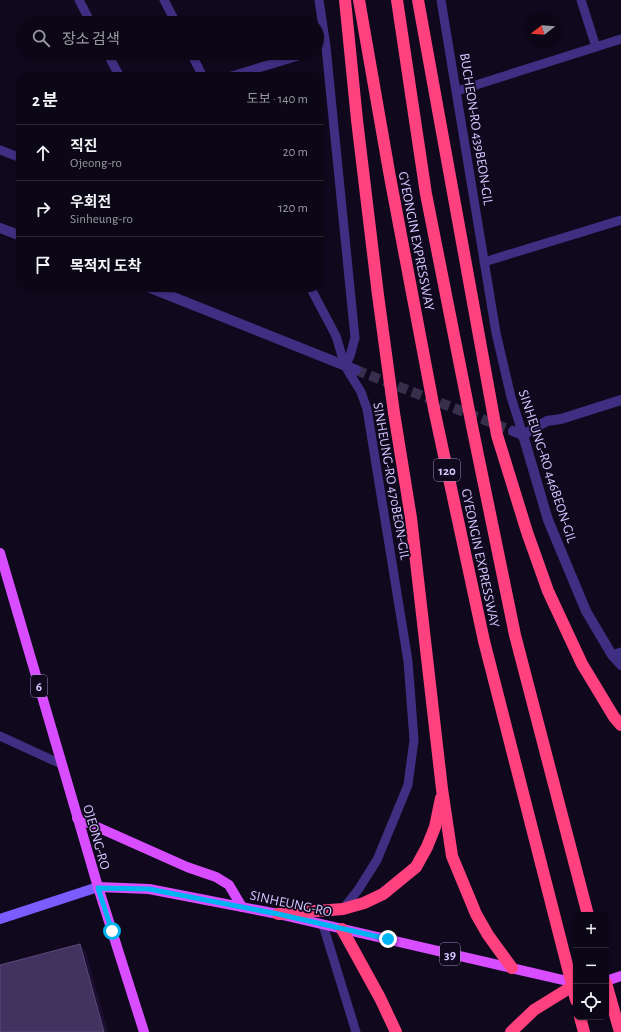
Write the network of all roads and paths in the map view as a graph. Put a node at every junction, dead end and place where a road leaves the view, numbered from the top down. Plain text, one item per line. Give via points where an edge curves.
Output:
1 (79, 0) edge
2 (164, 0) edge
3 (319, 0) edge
4 (345, 0) edge
5 (359, 0) edge
6 (397, 0) edge
7 (418, 0) edge
8 (441, 0) edge
9 (581, 0) edge
10 (87, 16) edge
11 (172, 16) edge
12 (321, 16) edge
13 (324, 34) edge
14 (621, 39) edge
15 (326, 47) joint
16 (596, 47) junction
17 (111, 60) edge
18 (194, 60) edge
19 (285, 60) edge
20 (117, 72) edge
21 (200, 72) edge
22 (245, 72) edge
23 (457, 91) junction
24 (0, 150) edge
25 (16, 156) edge
26 (621, 220) edge
27 (0, 228) edge
28 (16, 234) edge
29 (484, 262) junction
30 (160, 292) edge
31 (313, 292) edge
32 (345, 366) junction
33 (356, 370) tunnel mouth
34 (621, 400) edge
35 (518, 433) junction
36 (0, 553) edge
37 (617, 653) edge
38 (621, 665) edge
39 (621, 725) edge
40 (0, 736) edge
41 (62, 764) junction
42 (442, 789) junction
43 (77, 818) junction
44 (98, 888) junction
45 (242, 907) junction
46 (343, 909) junction
47 (587, 912) edge
48 (278, 914) junction
49 (0, 918) edge
50 (323, 924) junction
51 (342, 929) junction
52 (512, 968) junction
53 (621, 976) edge
54 (609, 981) edge
55 (573, 982) edge
56 (574, 984) edge
57 (607, 984) edge
58 (573, 988) edge
59 (609, 1001) edge
60 (621, 1011) edge
61 (581, 1020) edge
62 (584, 1031) edge
63 (144, 1032) edge
64 (356, 1032) edge
65 (396, 1032) edge
66 (510, 1032) edge
67 (620, 1032) edge

1 - 10 lane
2 - 11 lane
3 - 12 lane
4 - 42 highway via 378,294 411,518
5 - 58 highway, GYEONGIN EXPRESSWAY / 120 via 434,409 482,633
6 - 47 highway, GYEONGIN EXPRESSWAY / 120 via 426,194 476,449 515,635
7 - 39 highway via 497,435 548,591 582,664
8 - 23 lane, BUCHEON-RO 439BEON-GIL
9 - 16 lane
13 - 15 lane
14 - 16 lane
15 - 32 lane via 355,338
16 - 23 lane
17 - 20 lane
18 - 21 lane
19 - 22 lane
23 - 29 lane, BUCHEON-RO 439BEON-GIL
24 - 25 lane
26 - 29 lane
27 - 28 street
29 - 35 lane, SINHEUNG-RO 446BEON-GIL via 496,333
30 - 32 street
31 - 32 lane, SINHEUNG-RO 470BEON-GIL via 336,336
32 - 33 street
32 - 46 lane, SINHEUNG-RO 470BEON-GIL via 361,392 367,409 408,661 414,740 408,785 377,860
34 - 35 street via 562,419 547,421
35 - 37 street, SINHEUNG-RO 446BEON-GIL via 548,520 586,611
36 - 41 main road, OJEONG-RO / 6
37 - 38 street, SINHEUNG-RO 446BEON-GIL
40 - 41 lane
41 - 43 main road, OJEONG-RO / 6
42 - 46 highway via 435,827 416,867 383,894
42 - 52 highway via 452,856 476,914
43 - 44 main road, OJEONG-RO / 6
43 - 45 main road via 187,867 216,877 229,885
44 - 45 main road, SINHEUNG-RO / 39 via 149,889
44 - 49 street, SINHEUNG-RO
44 - 63 main road, OJEONG-RO / 6
45 - 48 main road, SINHEUNG-RO / 39
46 - 48 highway
48 - 50 main road, SINHEUNG-RO / 39
50 - 51 main road, SINHEUNG-RO / 39
50 - 64 lane
51 - 52 main road, SINHEUNG-RO / 39
51 - 65 highway
52 - 55 main road, SINHEUNG-RO / 39
53 - 54 main road
56 - 66 highway via 534,1010
57 - 67 highway
59 - 60 main road
61 - 62 highway

